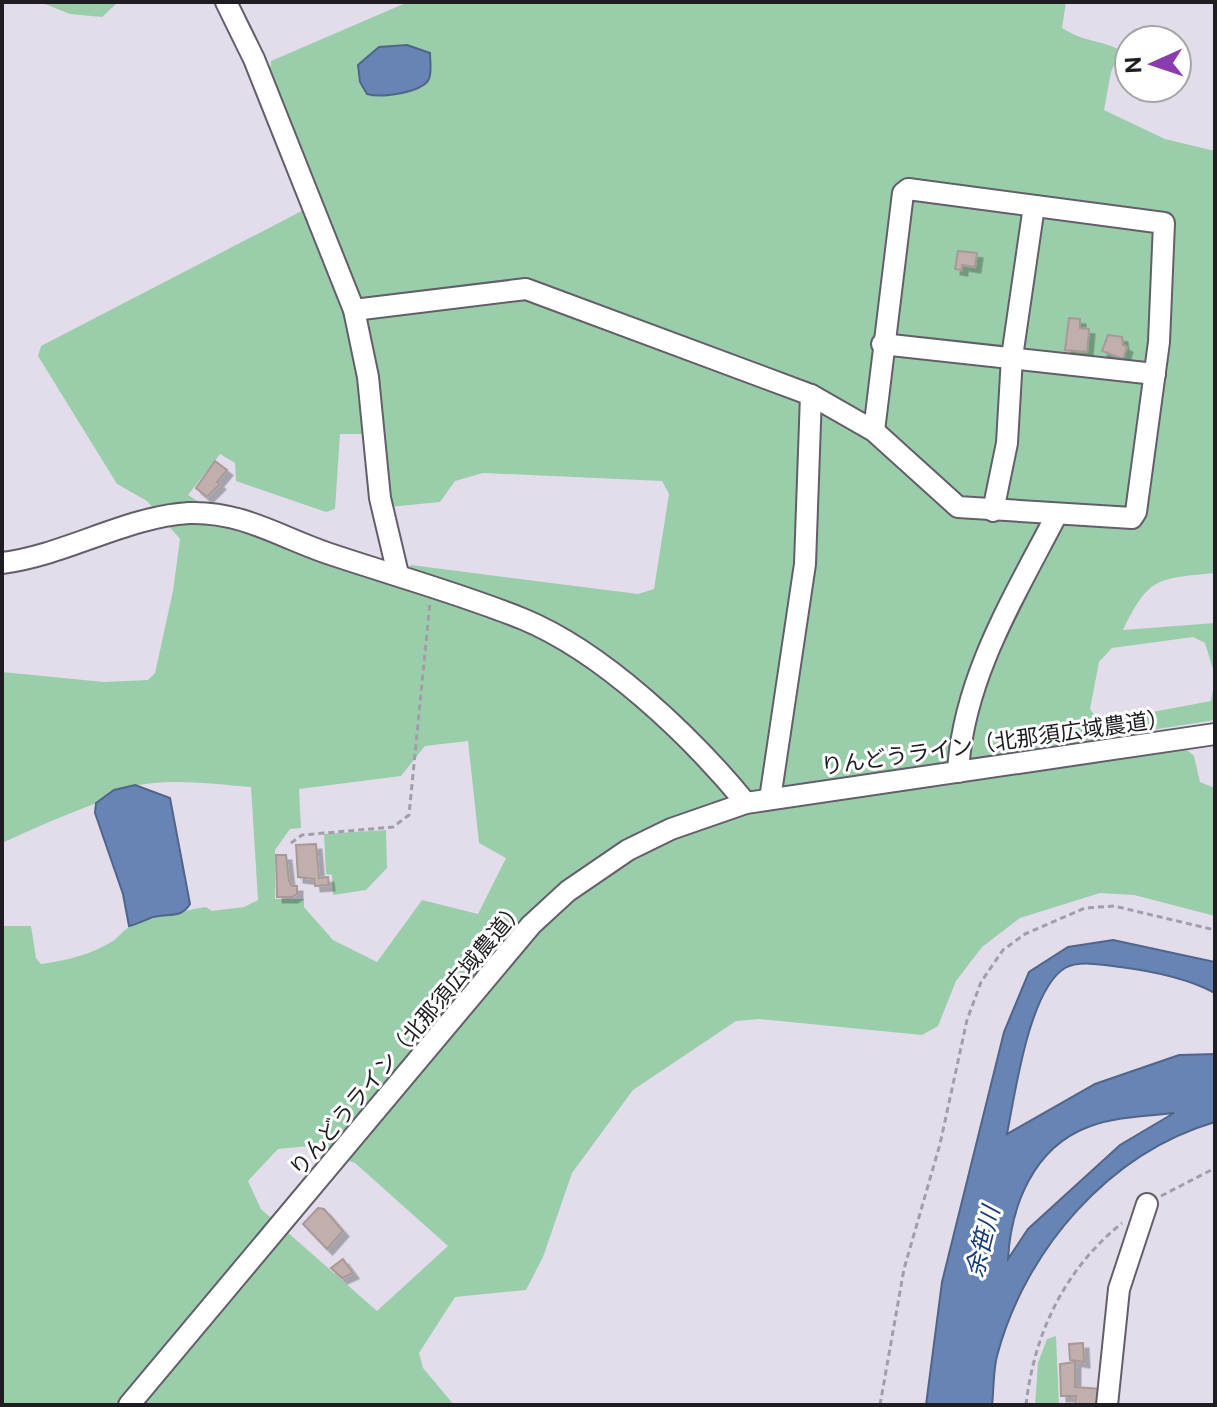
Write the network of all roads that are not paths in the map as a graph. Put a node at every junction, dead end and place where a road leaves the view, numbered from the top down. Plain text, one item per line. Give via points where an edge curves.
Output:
1 (226, 2) edge
2 (1034, 206) junction
3 (354, 310) junction
4 (882, 344) junction
5 (1012, 357) junction
6 (1155, 374) junction
7 (811, 395) junction
8 (874, 431) junction
9 (993, 511) junction
10 (1056, 516) junction
11 (2, 563) edge
12 (398, 574) junction
13 (1215, 734) edge
14 (958, 772) junction
15 (770, 799) junction
16 (746, 803) junction
17 (1147, 1204) road end
18 (129, 1405) edge
19 (1107, 1405) edge

1 - 3 street
2 - 4 street via 908,189 903,193
2 - 5 street
2 - 6 street via 1164,223
3 - 7 street via 526,289
3 - 12 street via 368,377 380,498
4 - 5 street
4 - 8 street
5 - 6 street
5 - 9 street via 1007,443
6 - 10 street via 1132,518
7 - 8 street
7 - 15 street via 805,564
8 - 9 street via 950,503
9 - 10 street
10 - 14 street via 993,637 967,710
11 - 12 street via 170,516 222,513
12 - 16 street via 525,620 588,654 710,760
13 - 14 street, りんどうライン（北那須広域農道）
14 - 15 street, りんどうライン（北那須広域農道）
15 - 16 street, りんどうライン（北那須広域農道）
16 - 18 street, りんどうライン（北那須広域農道） via 628,850 568,891 531,925
17 - 19 street via 1119,1289

